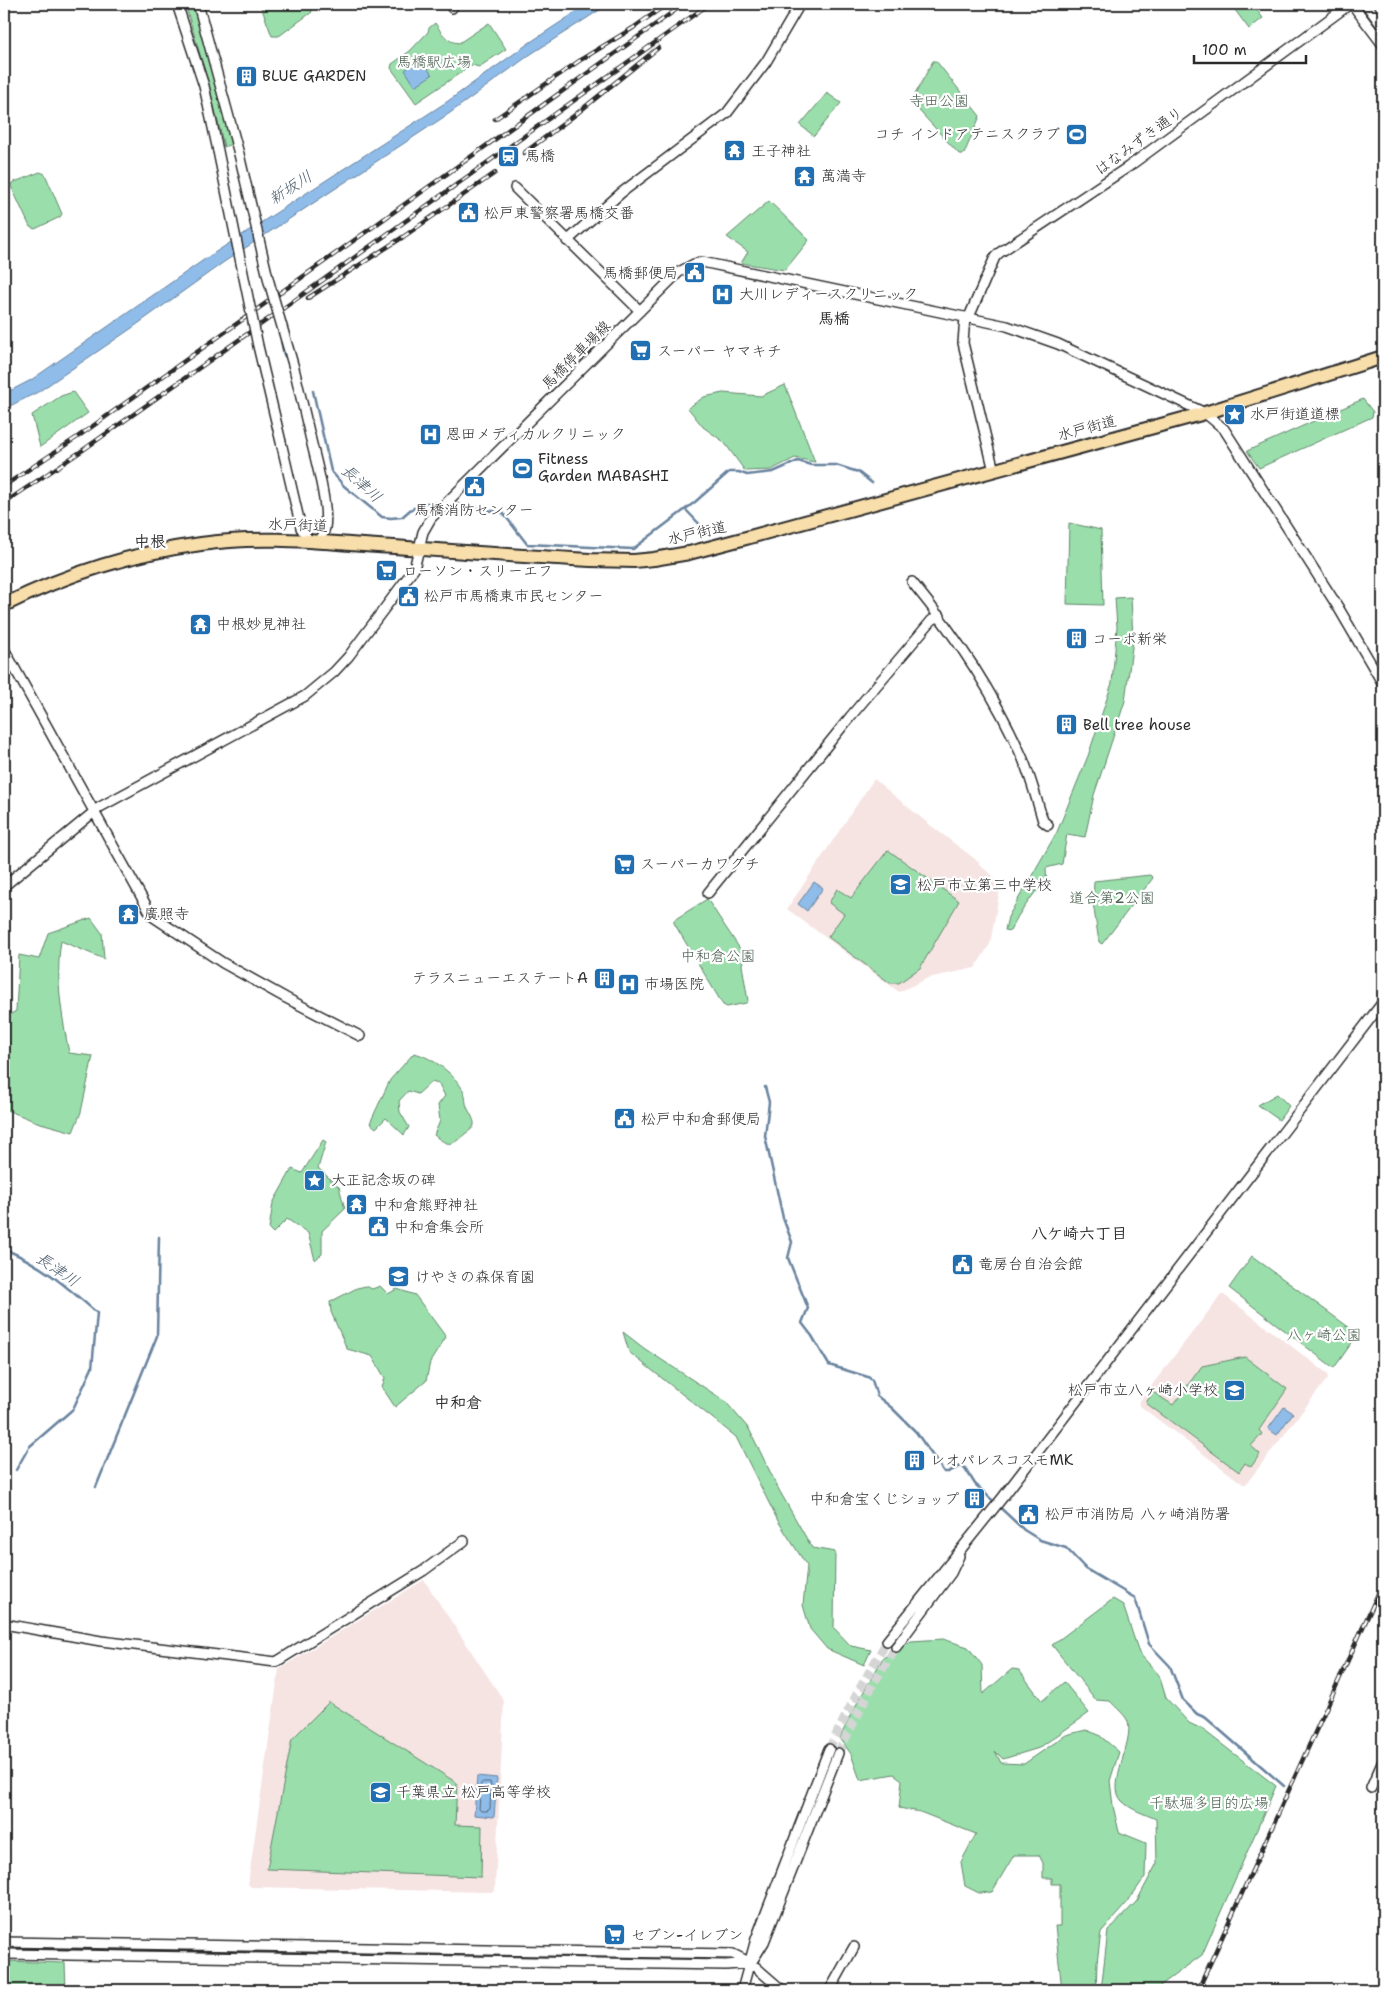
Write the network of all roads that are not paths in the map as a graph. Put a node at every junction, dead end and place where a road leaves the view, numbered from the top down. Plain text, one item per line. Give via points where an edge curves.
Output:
1 (177, 4) edge
2 (198, 4) edge
3 (800, 4) edge
4 (1351, 4) edge
5 (1366, 4) edge
6 (1383, 26) edge
7 (1383, 45) edge
8 (515, 188) dead end
9 (567, 241) junction
10 (640, 310) junction
11 (967, 317) junction
12 (1383, 357) edge
13 (1205, 413) junction
14 (994, 471) junction
15 (313, 542) junction
16 (419, 548) junction
17 (912, 582) dead end
18 (4, 605) edge
19 (940, 616) junction
20 (4, 649) edge
21 (1383, 684) edge
22 (94, 812) junction
23 (1048, 825) dead end
24 (4, 886) edge
25 (708, 893) dead end
26 (1383, 1002) edge
27 (360, 1036) dead end
28 (464, 1541) dead end
29 (964, 1547) junction
30 (4, 1624) edge
31 (887, 1641) tunnel mouth
32 (896, 1647) tunnel mouth
33 (834, 1751) tunnel mouth
34 (1383, 1761) edge
35 (1371, 1788) dead end
36 (4, 1942) edge
37 (854, 1947) dead end
38 (590, 1952) junction
39 (4, 1954) edge
40 (750, 1963) junction
41 (590, 1964) junction
42 (742, 1990) edge
43 (782, 1990) edge
44 (830, 1990) edge

1 - 15 street, bridge via 204,86 258,346 301,528
2 - 15 street, bridge via 315,457 325,529
3 - 9 street via 766,62 727,113 621,193
4 - 7 street
4 - 11 street, はなみずき通り via 1128,167 999,253
5 - 6 street
8 - 9 street
9 - 10 street
10 - 11 street, 馬橋停車場線 via 679,272 702,262
10 - 16 street, 馬橋停車場線 via 448,499 426,525
11 - 13 street, 馬橋停車場線 via 1058,344
11 - 14 street, はなみずき通り via 963,324 963,343
12 - 13 highway, 水戸街道
13 - 14 highway, 水戸街道
13 - 21 street, 馬橋停車場線 via 1224,429 1338,606
14 - 16 highway, 水戸街道 via 689,553 654,559 590,560
15 - 16 highway, 水戸街道
15 - 18 highway, 水戸街道 via 227,541 152,552 76,573
16 - 22 street, 馬橋停車場線 via 414,569 348,657 319,686
17 - 19 street
19 - 23 street via 978,670 995,702 1023,760 1043,821
19 - 25 street via 932,620 850,717
20 - 22 street
22 - 24 street, 馬橋停車場線
22 - 27 street via 154,919 223,963
26 - 29 street
28 - 30 street via 423,1571 276,1662 101,1641
29 - 31 street
29 - 32 street via 951,1573
33 - 40 street via 764,1942
34 - 35 street
36 - 38 street
37 - 44 street
38 - 40 street via 733,1954
38 - 41 street
39 - 41 street
40 - 41 street
40 - 42 street
40 - 43 street

